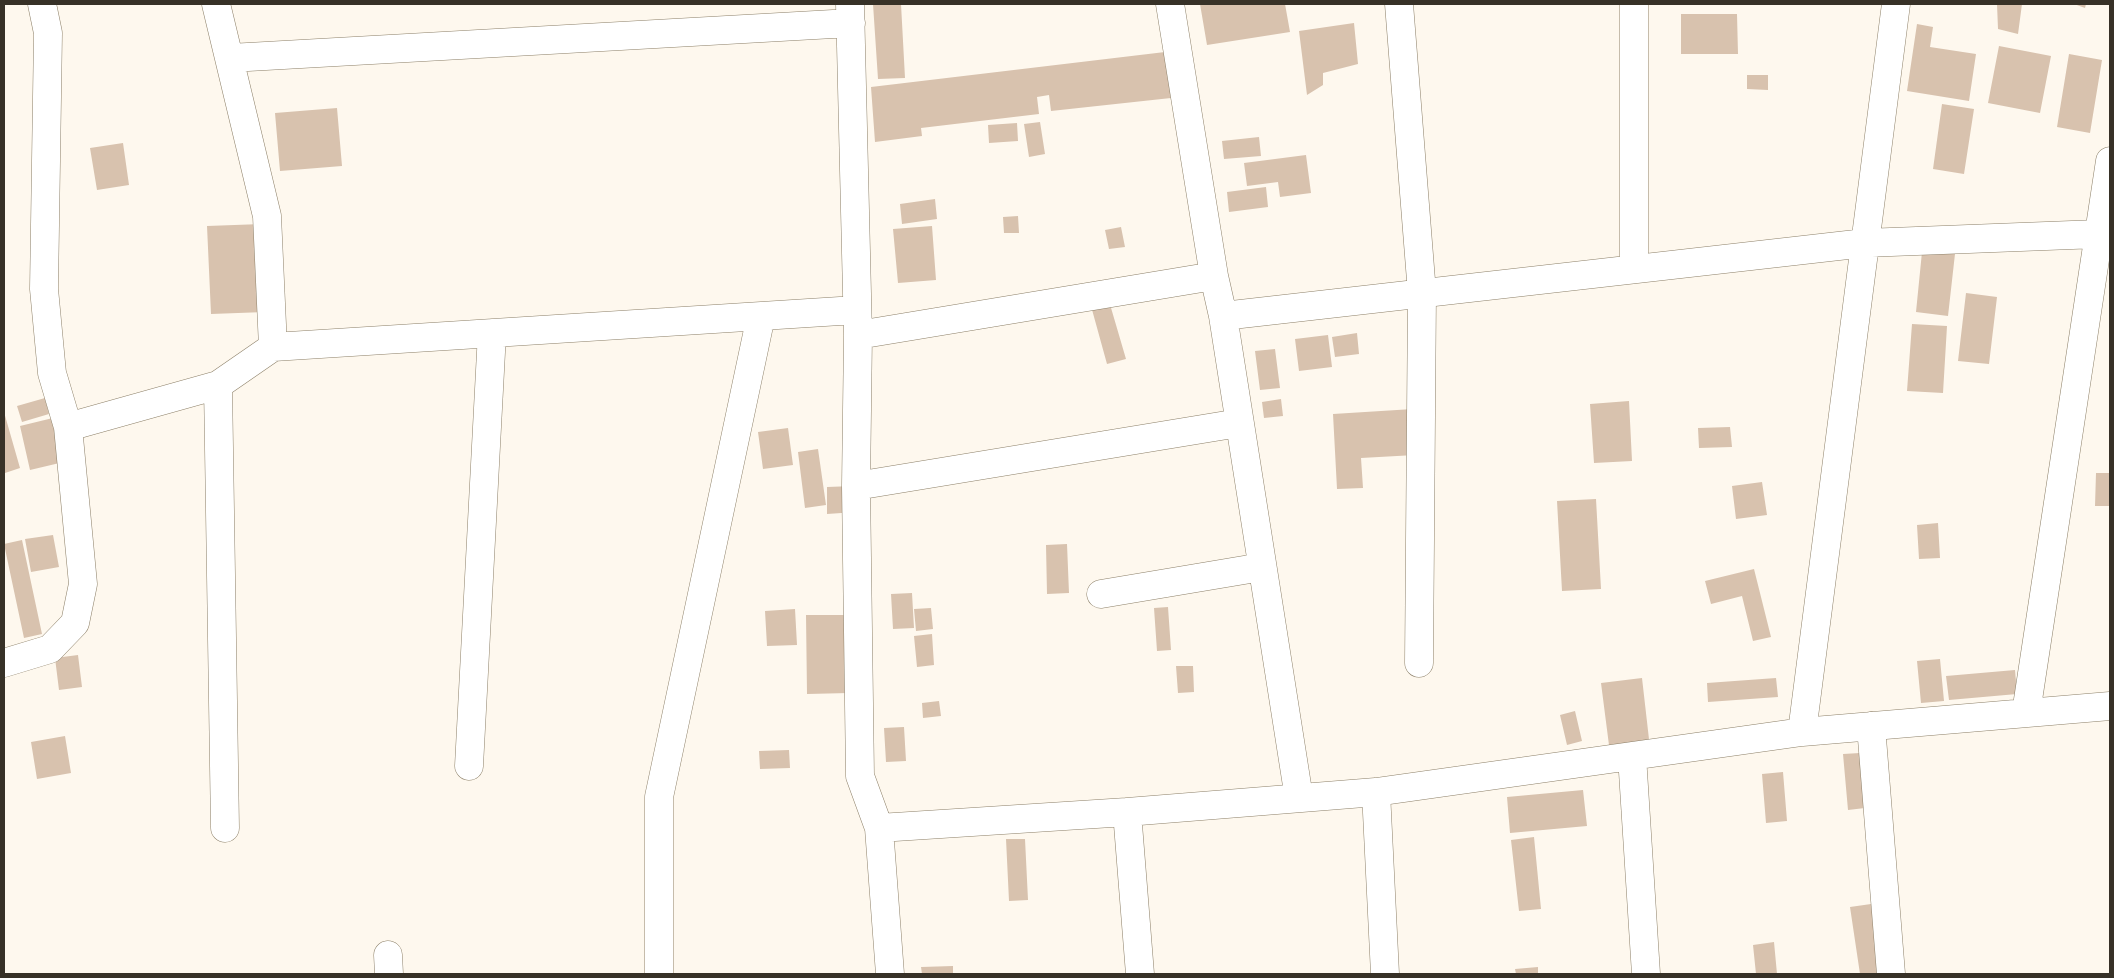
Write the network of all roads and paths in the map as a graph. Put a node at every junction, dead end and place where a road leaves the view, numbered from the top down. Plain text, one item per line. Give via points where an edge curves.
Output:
1 (42, 4) edge
2 (216, 4) edge
3 (1170, 4) edge
4 (1399, 4) edge
5 (1634, 4) edge
6 (1896, 4) edge
7 (851, 13) edge
8 (230, 58) junction
9 (2110, 161) edge
10 (2098, 234) junction
11 (1864, 243) junction
12 (1634, 269) junction
13 (1214, 276) junction
14 (1422, 293) junction
15 (762, 316) junction
16 (1223, 316) junction
17 (857, 322) junction
18 (492, 333) junction
19 (273, 347) junction
20 (218, 385) junction
21 (1239, 423) junction
22 (68, 427) junction
23 (856, 486) junction
24 (1262, 567) junction
25 (1101, 594) dead end
26 (4, 663) edge
27 (1419, 663) dead end
28 (2110, 706) edge
29 (2026, 713) junction
30 (1871, 726) junction
31 (1802, 732) junction
32 (1632, 756) junction
33 (469, 766) dead end
34 (1376, 792) junction
35 (1299, 798) junction
36 (1126, 812) junction
37 (224, 828) dead end
38 (879, 828) junction
39 (659, 974) edge
40 (890, 974) edge
41 (1140, 974) edge
42 (1385, 974) edge
43 (1646, 974) edge
44 (1891, 974) edge

1 - 22 street via 48,33 44,288 52,373
2 - 8 street
3 - 13 street
4 - 14 street
5 - 12 street
6 - 11 street
7 - 8 street
7 - 17 street
8 - 19 street via 267,216
9 - 10 street
10 - 11 street
10 - 29 street
11 - 12 street
11 - 31 street
12 - 14 street
13 - 16 street
13 - 17 street
14 - 16 street
14 - 27 street
15 - 17 street
15 - 18 street
15 - 39 street via 659,797
16 - 21 street
17 - 23 street
18 - 19 street
18 - 33 street
19 - 20 street
20 - 22 street
20 - 37 street
21 - 23 street
21 - 24 street
22 - 26 street via 83,584 75,623 50,649
23 - 38 street via 860,776
24 - 25 street
24 - 35 street
28 - 29 street
29 - 30 street
30 - 31 street
30 - 44 street
31 - 32 street
32 - 34 street
32 - 43 street
34 - 35 street
34 - 42 street
35 - 36 street
36 - 38 street
36 - 41 street
38 - 40 street

